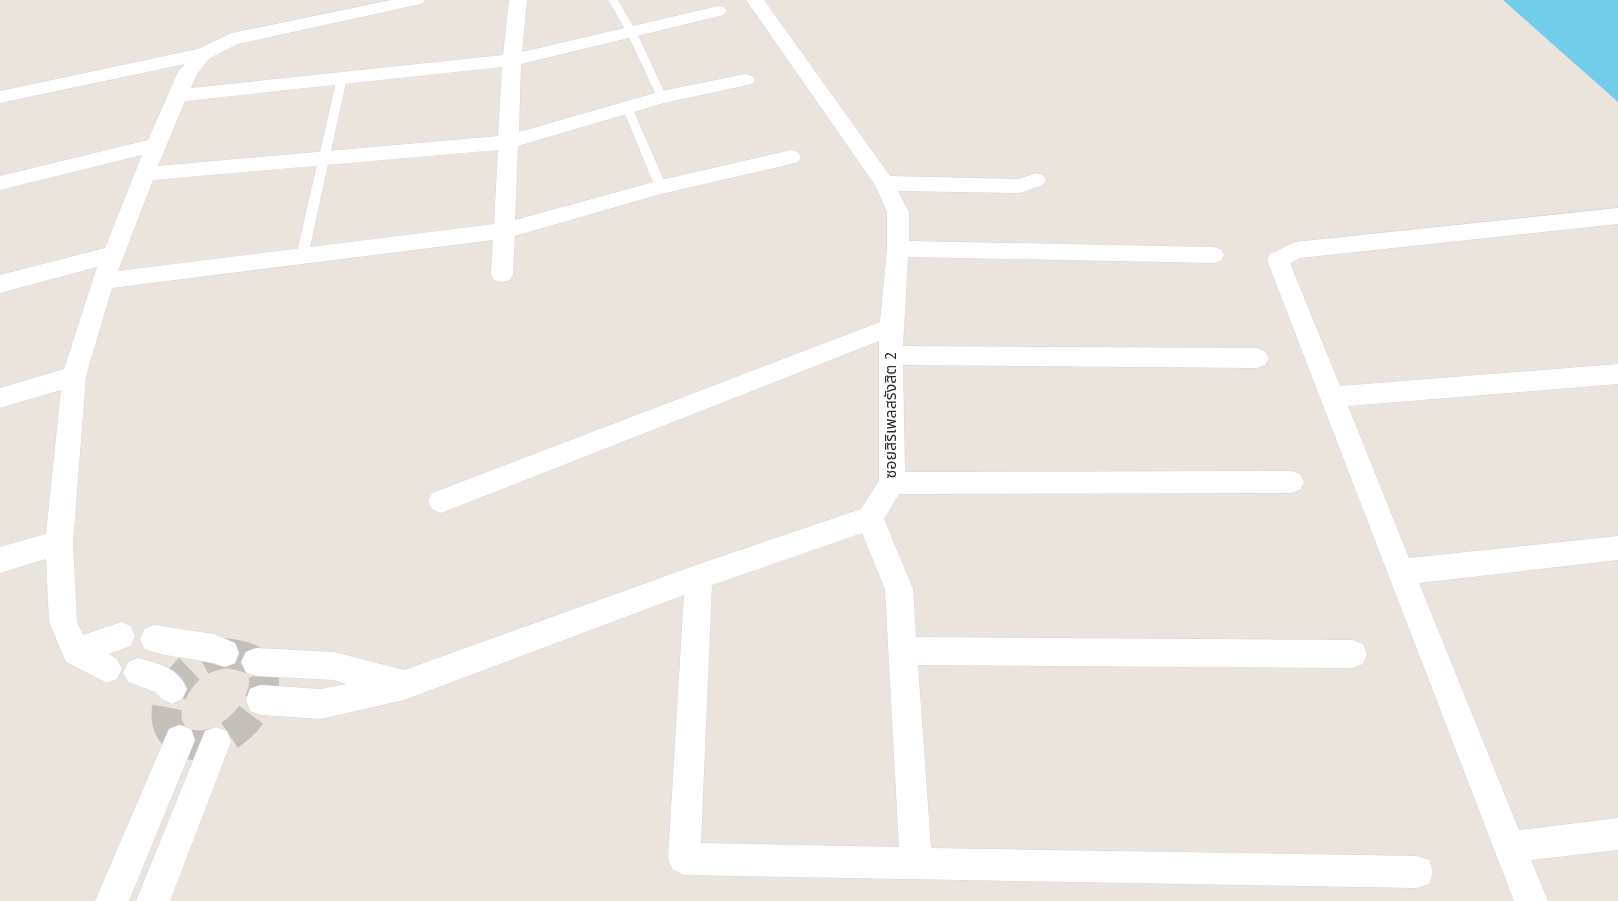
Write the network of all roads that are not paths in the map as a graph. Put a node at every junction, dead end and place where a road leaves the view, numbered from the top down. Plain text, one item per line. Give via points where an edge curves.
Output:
1 (416, 0) edge
2 (518, 0) edge
3 (613, 0) edge
4 (755, 0) edge
5 (718, 11) dead end
6 (631, 31) junction
7 (202, 54) junction
8 (512, 60) junction
9 (342, 78) junction
10 (745, 80) dead end
11 (177, 96) junction
12 (0, 97) edge
13 (662, 97) junction
14 (627, 107) junction
15 (508, 142) junction
16 (156, 145) junction
17 (791, 157) dead end
18 (325, 158) junction
19 (144, 174) junction
20 (1036, 180) dead end
21 (0, 183) edge
22 (884, 183) junction
23 (661, 187) junction
24 (1618, 216) edge
25 (504, 231) junction
26 (898, 249) junction
27 (114, 254) junction
28 (1213, 255) dead end
29 (302, 256) junction
30 (502, 274) dead end
31 (103, 281) junction
32 (0, 284) edge
33 (891, 327) junction
34 (891, 355) junction
35 (1257, 358) dead end
36 (1618, 374) edge
37 (74, 376) junction
38 (1332, 397) junction
39 (0, 398) edge
40 (1291, 482) dead end
41 (892, 483) junction
42 (441, 501) dead end
43 (870, 518) junction
44 (59, 543) junction
45 (1618, 548) edge
46 (0, 560) edge
47 (1401, 572) junction
48 (699, 577) junction
49 (121, 636) dead end
50 (154, 639) dead end
51 (903, 651) junction
52 (76, 652) junction
53 (225, 652) tunnel mouth
54 (1353, 654) dead end
55 (256, 662) dead end
56 (107, 669) dead end
57 (138, 672) dead end
58 (404, 685) junction
59 (172, 689) dead end
60 (261, 700) dead end
61 (180, 740) dead end
62 (216, 742) dead end
63 (1618, 834) edge
64 (1509, 847) junction
65 (916, 864) junction
66 (1417, 872) dead end
67 (116, 891) edge
68 (154, 899) edge
69 (1531, 901) edge

1 - 7 street via 232,39
2 - 8 street
3 - 6 lane
4 - 22 street, ซอยสิริเพลสรังสิต 2
5 - 6 street
6 - 8 street
6 - 13 lane
7 - 11 street
7 - 12 street
8 - 9 street
8 - 15 street
9 - 11 street
9 - 18 lane
10 - 13 street
11 - 16 street
13 - 14 street
14 - 15 street
14 - 23 lane
15 - 18 street
15 - 25 street
16 - 19 street
16 - 21 street
17 - 23 street
18 - 19 street
18 - 29 lane
19 - 27 street
20 - 22 street via 1020,186
22 - 26 street, ซอยสิริเพลสรังสิต 2 via 898,212
23 - 25 street
24 - 38 street via 1295,250 1278,260
25 - 29 street
25 - 30 street
26 - 28 street
26 - 33 street, ซอยสิริเพลสรังสิต 2
27 - 31 street
27 - 32 street
29 - 31 street
31 - 37 street
33 - 34 street, ซอยสิริเพลสรังสิต 2
33 - 42 street
34 - 35 street
34 - 41 street, ซอยสิริเพลสรังสิต 2
36 - 38 street
37 - 39 street
37 - 44 street
38 - 47 street
40 - 41 street
41 - 43 street, ซอยสิริเพลสรังสิต 2
43 - 48 street
43 - 51 street via 899,589
44 - 46 street
44 - 52 street via 63,622
45 - 47 street
47 - 64 street
48 - 58 street
48 - 65 street via 684,859
49 - 52 street
50 - 53 street
51 - 54 street
51 - 65 street
52 - 56 street
55 - 58 street via 334,666
57 - 59 street via 165,681
58 - 60 street via 321,705
61 - 67 street
62 - 68 street
63 - 64 street
64 - 69 street
65 - 66 street

